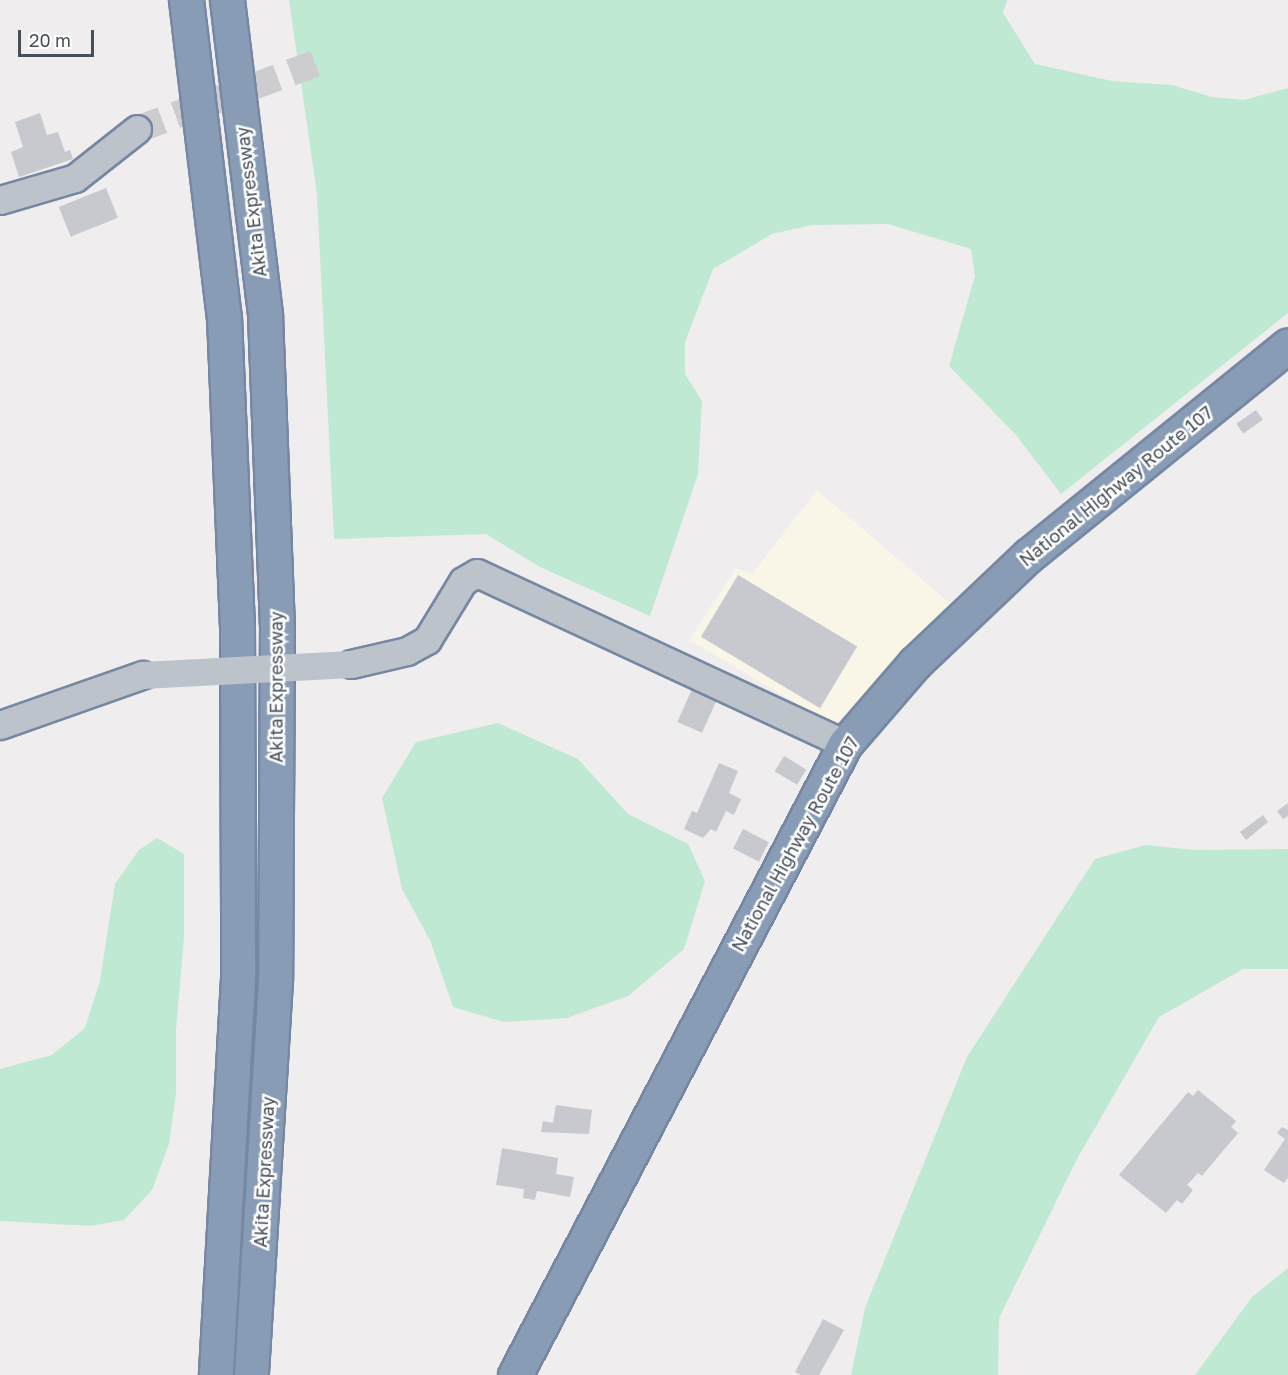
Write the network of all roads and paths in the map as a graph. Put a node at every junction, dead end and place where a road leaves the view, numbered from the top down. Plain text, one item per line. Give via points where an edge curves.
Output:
1 (186, 0) edge
2 (227, 0) edge
3 (137, 129) tunnel mouth
4 (0, 200) edge
5 (1288, 345) edge
6 (0, 725) edge
7 (845, 744) junction
8 (216, 1375) edge
9 (252, 1375) edge
10 (515, 1375) edge

1 - 8 highway, Akita Expressway via 224,317 237,625 238,978
2 - 9 highway, Akita Expressway via 265,315 277,625 275,980
3 - 4 street via 75,178
5 - 7 highway, National Highway Route 107 via 1029,555 915,663
6 - 7 street, bridge via 142,675 351,664 407,651 427,640 463,581 477,573
7 - 10 highway, National Highway Route 107

